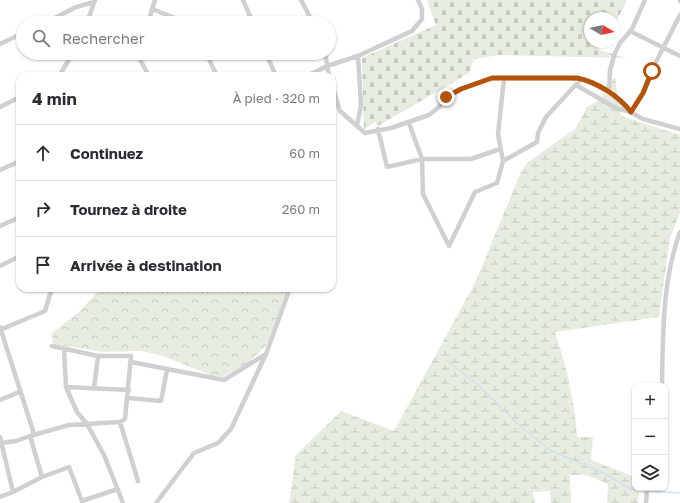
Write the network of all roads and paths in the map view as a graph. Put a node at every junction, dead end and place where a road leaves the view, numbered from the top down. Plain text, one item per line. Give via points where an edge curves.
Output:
1 (155, 0) edge
2 (243, 0) edge
3 (301, 0) edge
4 (418, 0) edge
5 (645, 0) edge
6 (95, 1) edge
7 (152, 9) junction
8 (680, 15) edge
9 (58, 16) edge
10 (90, 16) edge
11 (150, 16) edge
12 (170, 16) edge
13 (250, 16) edge
14 (309, 16) edge
15 (630, 31) junction
16 (16, 36) edge
17 (0, 44) edge
18 (663, 49) junction
19 (358, 56) junction
20 (680, 56) edge
21 (69, 60) edge
22 (141, 60) edge
23 (209, 60) edge
24 (269, 60) edge
25 (326, 60) edge
26 (327, 66) junction
27 (61, 72) edge
28 (147, 72) edge
29 (215, 72) edge
30 (274, 72) edge
31 (315, 72) edge
32 (328, 72) edge
33 (504, 79) junction
34 (581, 79) junction
35 (576, 85) junction
36 (609, 92) junction
37 (336, 98) edge
38 (16, 99) edge
39 (0, 107) edge
40 (631, 112) junction
41 (409, 123) junction
42 (357, 125) junction
43 (378, 129) junction
44 (680, 129) edge
45 (500, 149) junction
46 (422, 159) junction
47 (502, 161) junction
48 (16, 163) edge
49 (0, 170) edge
50 (16, 219) edge
51 (0, 226) edge
52 (680, 232) edge
53 (16, 258) edge
54 (0, 266) edge
55 (51, 292) edge
56 (289, 292) edge
57 (0, 329) edge
58 (52, 346) dead end
59 (64, 349) junction
60 (266, 354) junction
61 (98, 356) junction
62 (131, 362) junction
63 (167, 370) junction
64 (662, 383) edge
65 (66, 387) junction
66 (94, 389) junction
67 (129, 390) junction
68 (20, 392) junction
69 (128, 398) junction
70 (0, 400) edge
71 (120, 422) junction
72 (87, 424) junction
73 (32, 435) junction
74 (0, 439) edge
75 (42, 477) junction
76 (138, 481) dead end
77 (118, 489) junction
78 (647, 491) edge
79 (14, 492) junction
80 (0, 498) edge
81 (82, 501) junction
82 (76, 503) edge
83 (123, 503) edge
84 (156, 503) edge
85 (646, 503) edge

1 - 7 street
2 - 13 street
3 - 14 street
4 - 19 street via 423,16 416,28
5 - 15 street
6 - 9 street
6 - 10 street
7 - 11 street
7 - 12 street
8 - 18 street
15 - 18 street
15 - 36 street via 620,43 613,58
16 - 17 street
18 - 20 street
18 - 40 street via 643,93
19 - 26 street
19 - 42 street via 360,105
21 - 27 street
22 - 28 street
23 - 29 street
24 - 30 street
25 - 26 street
26 - 31 street
26 - 32 street
33 - 34 street
33 - 41 street via 492,78 461,89 446,97 430,115
33 - 45 street via 499,127
34 - 35 street
34 - 36 street
35 - 40 street via 616,108
35 - 47 street via 546,117 538,133 537,142
36 - 40 street
37 - 42 street via 340,111
38 - 39 street
40 - 44 street via 643,119
41 - 43 street
41 - 46 street
42 - 43 street via 365,132
43 - 46 street via 387,167
45 - 46 street via 471,158
45 - 47 street
46 - 47 street via 423,194 449,246 475,192 497,183
48 - 49 street
50 - 51 street
52 - 64 street via 665,301
53 - 54 street
55 - 57 street via 45,311
56 - 60 street
57 - 68 street
58 - 59 street
59 - 61 street
59 - 65 street
60 - 63 street via 224,380
60 - 84 street via 226,436 218,443 194,453
61 - 62 street via 131,356
61 - 66 street
62 - 63 street
62 - 67 street
63 - 69 street via 161,401
65 - 66 street
65 - 72 street via 77,412
66 - 67 street
67 - 69 street
68 - 70 street
68 - 73 street
69 - 71 street via 125,419
71 - 72 street
71 - 76 street
72 - 73 street via 69,425
72 - 77 street
73 - 74 street via 16,441
73 - 75 street
74 - 79 street
75 - 79 street
75 - 81 street via 69,467
77 - 81 street
77 - 83 street
78 - 85 street
79 - 80 street
81 - 82 street

